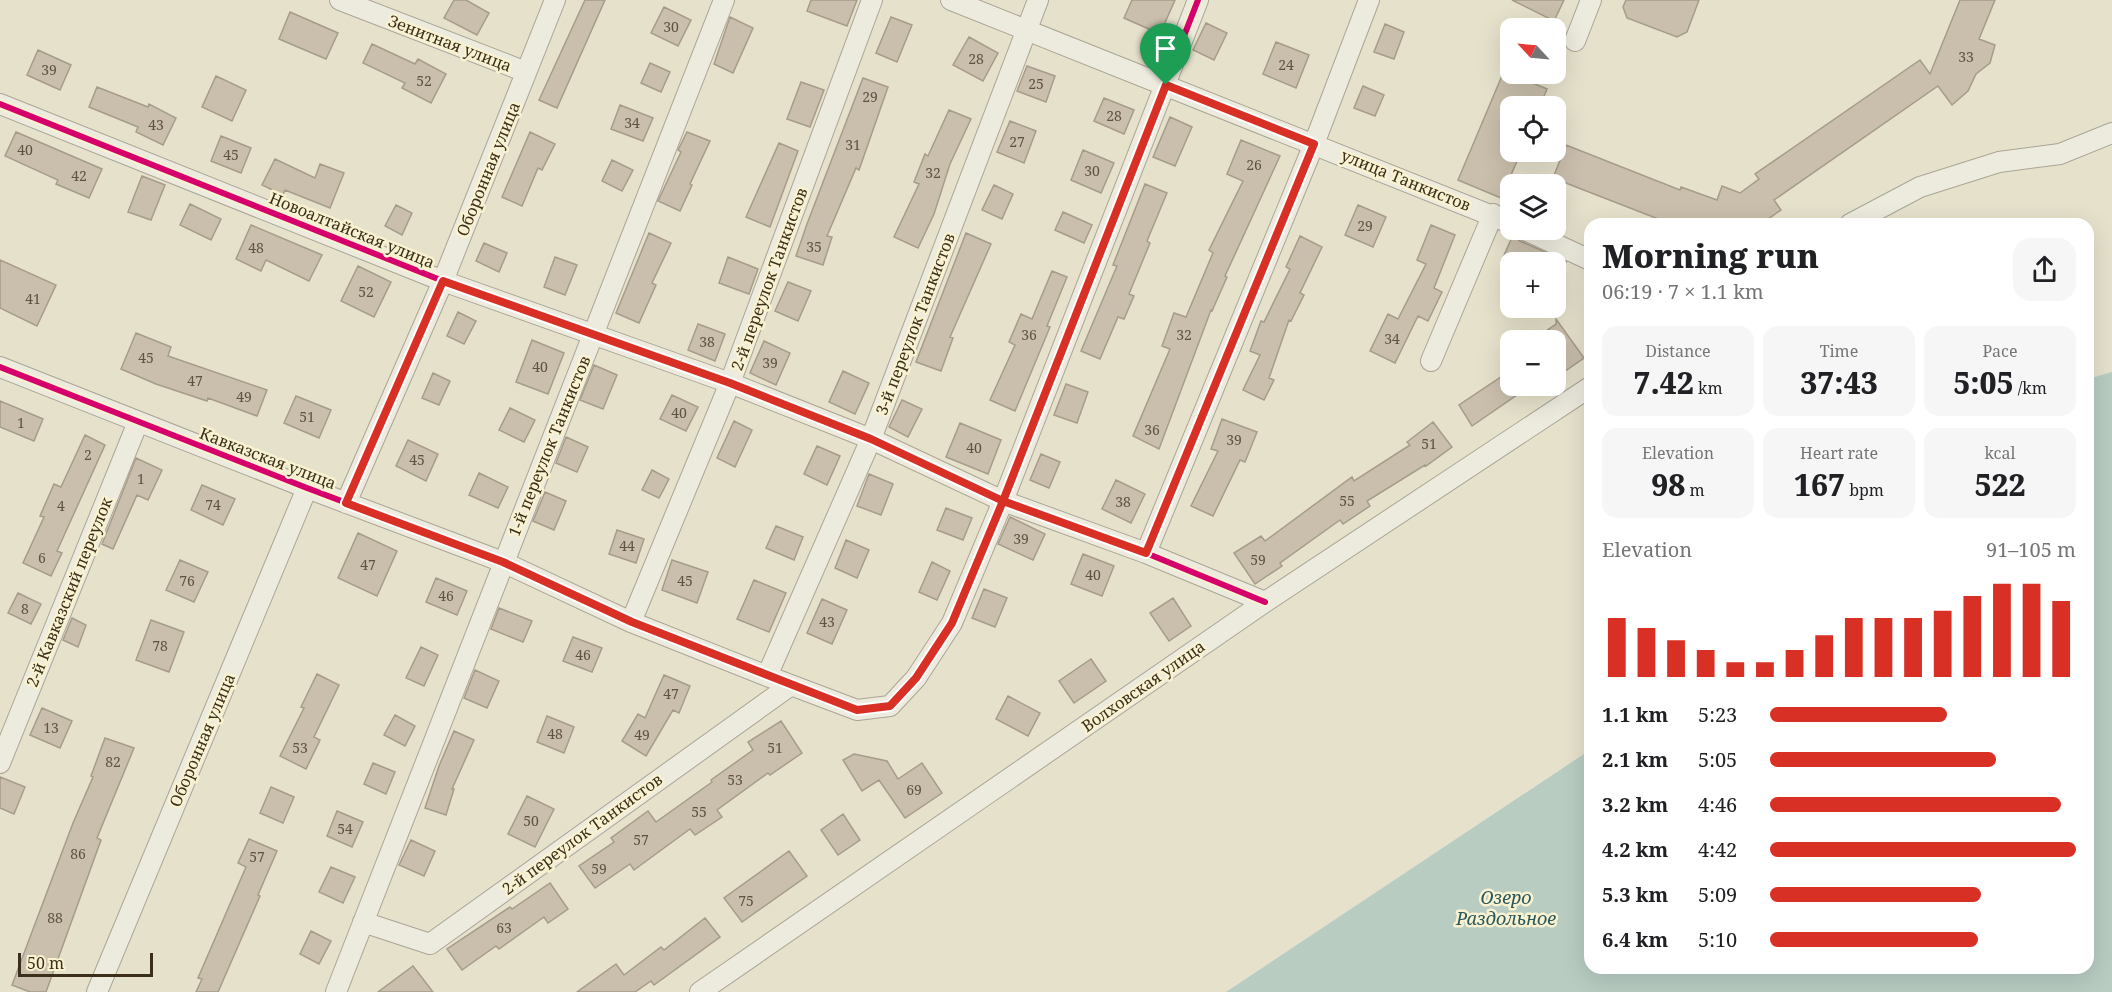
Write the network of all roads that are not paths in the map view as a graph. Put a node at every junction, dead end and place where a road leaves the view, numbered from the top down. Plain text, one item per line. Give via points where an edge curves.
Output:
1 (340, 0) edge
2 (555, 0) edge
3 (724, 0) edge
4 (872, 0) edge
5 (951, 0) edge
6 (1038, 0) edge
7 (1198, 0) edge
8 (1369, 0) edge
9 (1591, 0) edge
10 (1026, 30) junction
11 (1575, 41) dead end
12 (526, 72) junction
13 (1166, 85) junction
14 (0, 104) edge
15 (2112, 133) edge
16 (1314, 144) junction
17 (1500, 217) edge
18 (1861, 218) edge
19 (1500, 222) edge
20 (1547, 240) edge
21 (1584, 257) edge
22 (443, 281) junction
23 (593, 334) junction
24 (1431, 361) dead end
25 (0, 367) edge
26 (730, 383) junction
27 (1584, 391) edge
28 (138, 422) junction
29 (871, 439) junction
30 (306, 488) junction
31 (1003, 501) junction
32 (346, 503) junction
33 (1146, 553) junction
34 (503, 562) junction
35 (1265, 602) junction
36 (632, 622) junction
37 (767, 676) junction
38 (791, 685) junction
39 (0, 763) edge
40 (363, 922) junction
41 (97, 992) edge
42 (336, 992) edge
43 (700, 992) edge

1 - 12 street, Зенитная улица
2 - 12 street, Оборонная улица
3 - 23 street, 1-й переулок Танкистов
4 - 26 street, 2-й переулок Танкистов
5 - 10 street, улица Танкистов
6 - 10 street, 3-й переулок Танкистов
7 - 13 street, Кавказская улица
8 - 16 street
9 - 11 street
10 - 13 street, улица Танкистов
10 - 29 street, 3-й переулок Танкистов
12 - 22 street, Оборонная улица
13 - 16 street, улица Танкистов
13 - 31 street, Кавказская улица
14 - 22 street, Новоалтайская улица
15 - 18 street via 2060,154 1999,162 1920,187
16 - 17 street, улица Танкистов
16 - 33 street
19 - 24 street
20 - 21 street
22 - 23 street, Новоалтайская улица
22 - 32 street, Оборонная улица
23 - 26 street, Новоалтайская улица
23 - 34 street, 1-й переулок Танкистов
25 - 28 street, Кавказская улица
26 - 29 street, Новоалтайская улица
26 - 36 street, 2-й переулок Танкистов
27 - 35 street, Волховская улица
28 - 30 street, Кавказская улица
28 - 39 street, 2-й Кавказский переулок
29 - 31 street, Новоалтайская улица
29 - 37 street, 3-й переулок Танкистов
30 - 32 street, Кавказская улица
30 - 41 street, Оборонная улица
31 - 33 street, Новоалтайская улица
31 - 38 street, Кавказская улица via 952,623 916,678 890,706 857,710
32 - 34 street, Кавказская улица
33 - 35 street, Новоалтайская улица
34 - 36 street, Кавказская улица
34 - 40 street, 1-й переулок Танкистов
35 - 43 street, Волховская улица
36 - 37 street, Кавказская улица
37 - 38 street, Кавказская улица
38 - 40 street, 2-й переулок Танкистов via 430,944
40 - 42 street, 1-й переулок Танкистов

